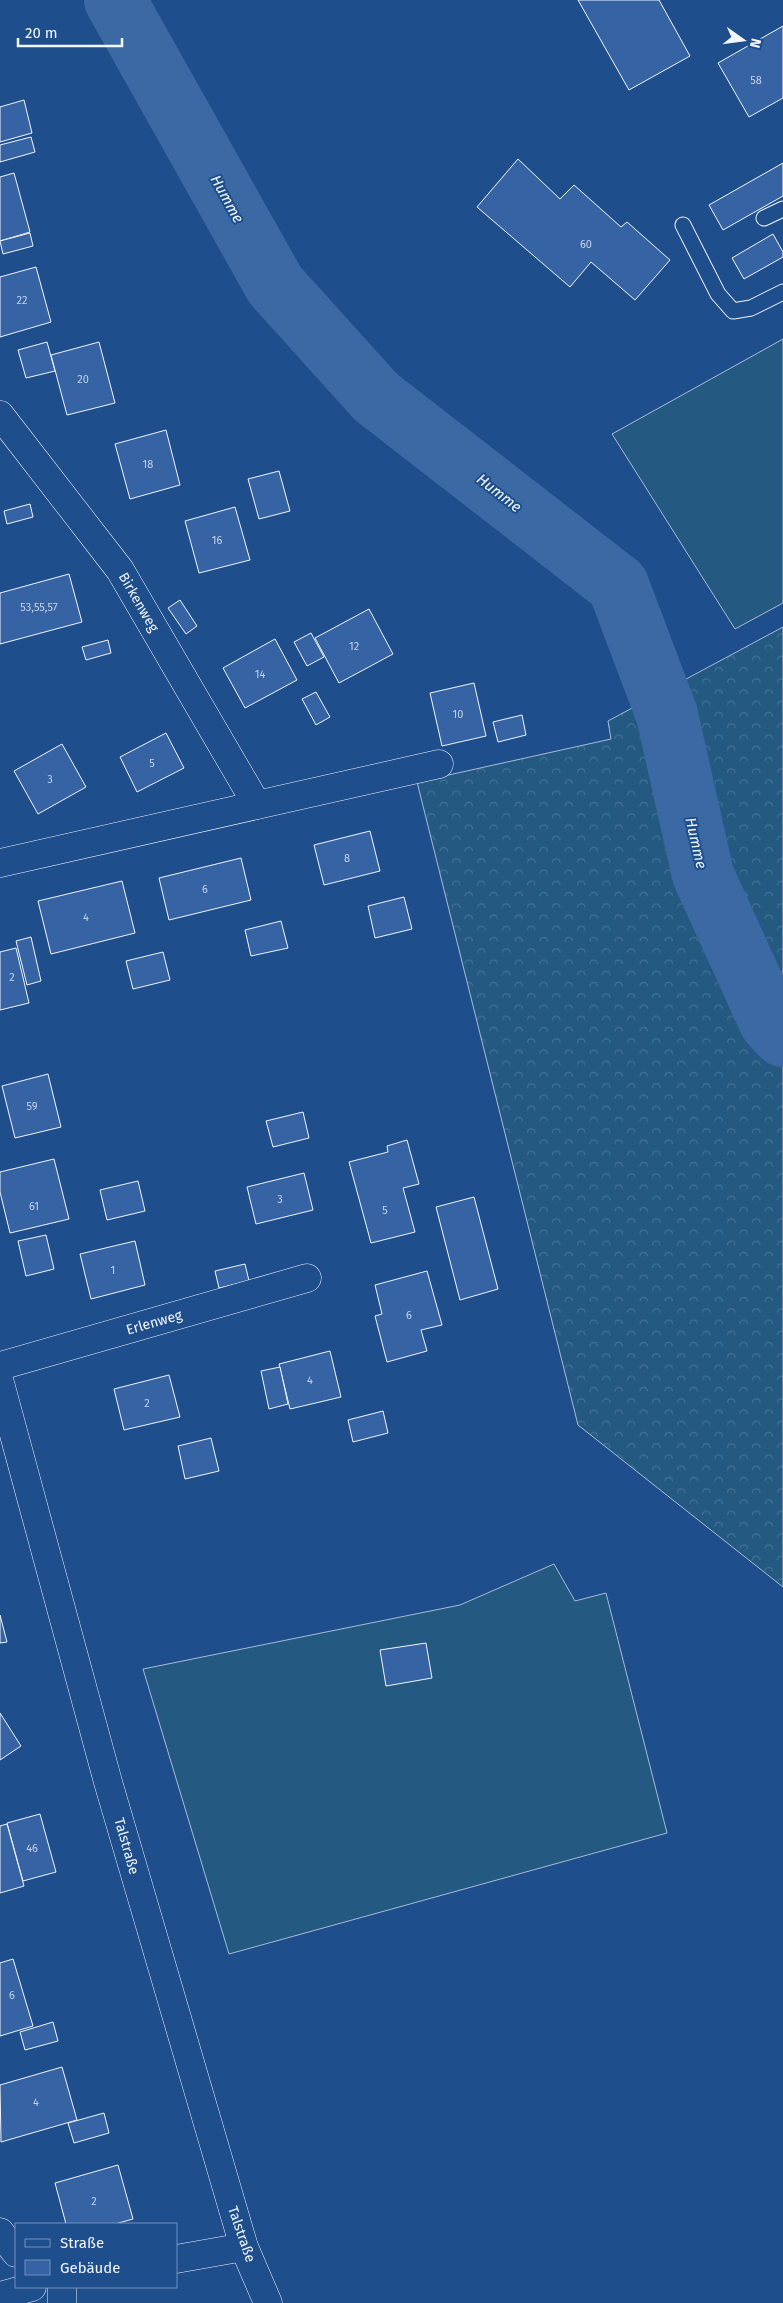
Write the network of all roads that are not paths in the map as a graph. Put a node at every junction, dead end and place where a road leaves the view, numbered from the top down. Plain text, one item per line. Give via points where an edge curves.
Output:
1 (783, 208) edge
2 (764, 218) dead end
3 (683, 225) dead end
4 (783, 292) edge
5 (0, 415) edge
6 (439, 764) dead end
7 (257, 805) junction
8 (0, 863) edge
9 (307, 1278) dead end
10 (0, 1366) edge
11 (0, 1383) edge
12 (0, 2232) edge
13 (244, 2247) junction
14 (15, 2252) edge
15 (178, 2259) edge
16 (28, 2288) edge
17 (62, 2288) edge
18 (0, 2296) edge
19 (62, 2303) edge
20 (268, 2303) edge

1 - 2 lane
3 - 4 lane via 718,294 733,311 751,308
5 - 7 street, Birkenweg via 120,570
6 - 7 street
7 - 8 street
9 - 10 street, Erlenweg
11 - 13 street, Talstraße via 108,1782
12 - 14 street
13 - 15 street
13 - 20 street, Talstraße
16 - 18 street
17 - 19 street

